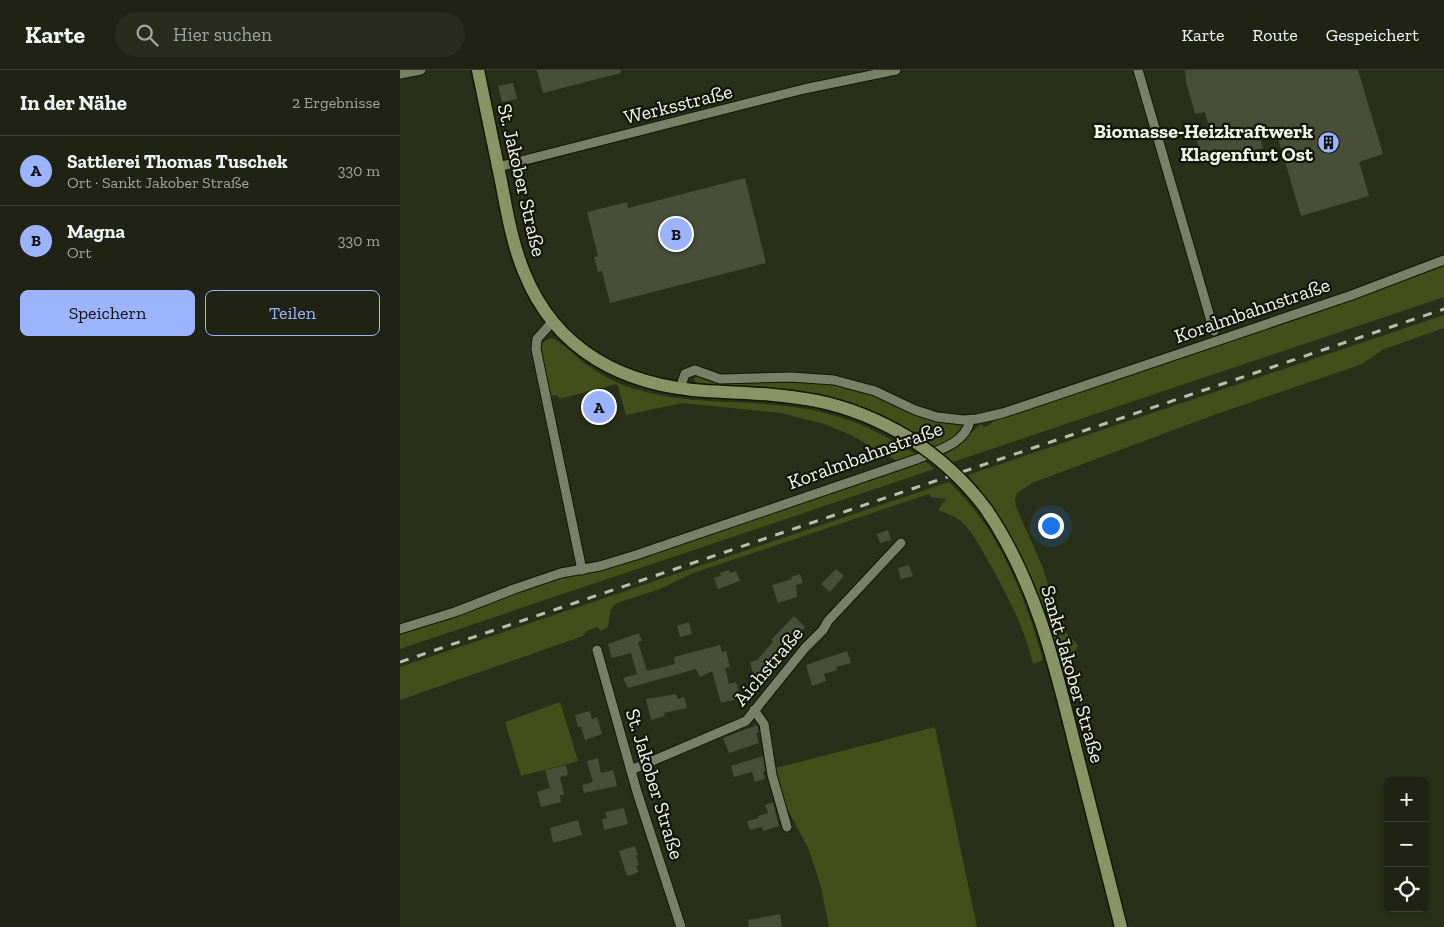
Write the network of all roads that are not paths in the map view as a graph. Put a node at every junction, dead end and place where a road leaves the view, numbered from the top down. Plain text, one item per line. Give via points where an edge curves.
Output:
1 (421, 70) edge
2 (478, 70) edge
3 (896, 70) edge
4 (1138, 70) edge
5 (400, 74) edge
6 (498, 167) junction
7 (1444, 260) edge
8 (553, 321) junction
9 (1214, 331) dead end
10 (680, 388) junction
11 (970, 420) junction
12 (901, 543) dead end
13 (582, 570) junction
14 (400, 629) edge
15 (597, 650) dead end
16 (754, 710) junction
17 (631, 770) junction
18 (787, 827) dead end
19 (681, 927) edge
20 (1121, 927) edge

1 - 5 street
2 - 6 main road, St. Jakober Straße
3 - 6 street, Werksstraße via 795,92
4 - 9 street
6 - 8 main road, St. Jakober Straße via 521,264 533,292
7 - 11 street, Koralmbahnstraße via 1361,292 1074,390 993,416
8 - 10 main road, Sankt Jakober Straße via 582,350 610,368 643,381
8 - 13 street via 537,339 536,349
10 - 11 street via 685,374 696,370 720,379 820,378 866,388 937,417
10 - 20 main road, Sankt Jakober Straße, bridge via 772,394 826,402 869,416 938,458 986,509 1018,562 1044,630
11 - 13 street, Koralmbahnstraße via 965,432 952,444 917,459 628,558
12 - 16 street, Aichstraße via 828,621
13 - 14 street, Koralmbahnstraße via 514,589
15 - 17 street, St. Jakober Straße
16 - 17 street, Aichstraße via 746,721
16 - 18 street via 764,724 772,775
17 - 19 street, St. Jakober Straße

